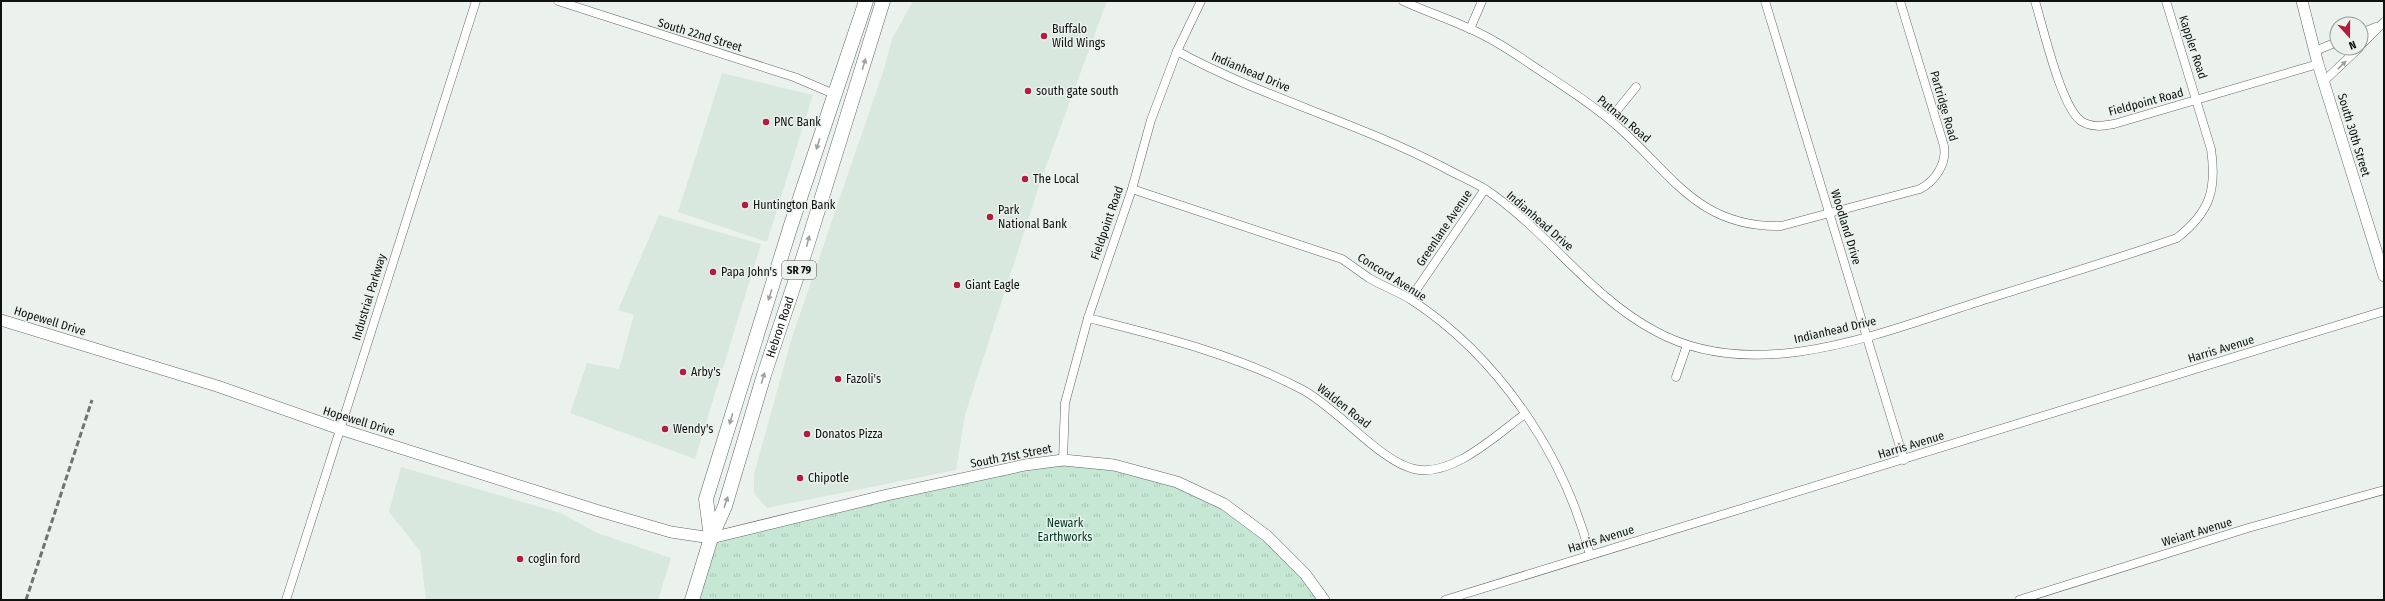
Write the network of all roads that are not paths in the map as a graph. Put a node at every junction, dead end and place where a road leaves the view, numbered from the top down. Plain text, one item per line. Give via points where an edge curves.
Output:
1 (476, 1) edge
2 (558, 1) edge
3 (866, 1) edge
4 (872, 1) edge
5 (883, 1) edge
6 (1201, 1) edge
7 (1403, 1) edge
8 (1482, 1) edge
9 (1765, 1) edge
10 (1900, 1) edge
11 (2035, 1) edge
12 (2166, 1) edge
13 (2302, 1) edge
14 (2381, 24) edge
15 (1470, 28) junction
16 (2369, 29) edge
17 (2369, 37) edge
18 (2329, 45) edge
19 (1177, 51) junction
20 (2315, 51) junction
21 (2350, 56) edge
22 (2318, 64) junction
23 (2324, 81) junction
24 (1636, 87) dead end
25 (855, 93) junction
26 (834, 94) junction
27 (2197, 100) junction
28 (1610, 119) junction
29 (1132, 189) junction
30 (1485, 189) junction
31 (822, 193) junction
32 (1829, 212) junction
33 (2381, 258) edge
34 (2384, 276) edge
35 (1410, 299) junction
36 (2384, 312) edge
37 (1088, 318) junction
38 (1, 320) edge
39 (1867, 337) junction
40 (1687, 345) junction
41 (1676, 377) dead end
42 (1525, 414) junction
43 (340, 429) junction
44 (1064, 460) junction
45 (1904, 460) junction
46 (2384, 490) edge
47 (711, 538) junction
48 (1590, 555) junction
49 (286, 600) edge
50 (692, 600) edge
51 (1324, 600) edge
52 (1445, 600) edge
53 (2019, 600) edge

1 - 43 street, Industrial Parkway
2 - 26 street, South 22nd Street via 794,77
3 - 26 highway, Hebron Road / SR 79
4 - 25 highway via 851,68
25 -> 5 highway, Hebron Road / SR 79
6 - 19 street, Fieldpoint Road
7 - 15 street, Putnam Road
8 - 15 street
9 - 32 street, Woodland Drive
10 - 32 street, Partridge Road via 1944,146 1942,165 1935,178 1920,189
11 - 27 street, Fieldpoint Road via 2059,81 2073,114 2082,122 2095,126 2114,124
12 - 27 street, Kappler Road
13 - 20 main road, South 30th Street
14 - 16 street
14 - 17 street
15 - 28 street, Putnam Road via 1531,64
18 - 20 street
19 - 29 street, Fieldpoint Road via 1152,120
19 - 30 street, Indianhead Drive via 1212,70 1387,140
20 - 22 main road, South 30th Street
23 -> 21 street
22 - 23 main road, South 30th Street
22 - 27 street, Fieldpoint Road
23 - 33 main road, South 30th Street
24 - 28 street
25 - 31 highway, Hebron Road / SR 79
26 - 31 highway via 838,118 819,182
26 -> 47 highway, Hebron Road / SR 79 via 706,498
27 - 39 street, Indianhead Drive via 2211,149 2215,172 2213,189 2194,225 2177,238
28 - 32 street, Putnam Road via 1674,182 1713,213 1734,222 1757,227 1780,226
29 - 35 street, Concord Avenue via 1342,259 1369,278
29 - 37 street, Fieldpoint Road
30 - 35 street, Greenlane Avenue
30 - 40 street, Indianhead Drive via 1557,249 1611,302 1656,332
47 -> 31 highway, Hebron Road / SR 79 via 725,506
32 - 39 street, Woodland Drive
33 - 34 main road, South 30th Street
35 - 42 street, Concord Avenue via 1452,332 1486,365
36 - 45 street, Harris Avenue
37 - 42 street, Walden Road via 1227,358 1298,387 1332,409 1394,460 1414,469 1449,466 1468,456
37 - 44 street, Fieldpoint Road via 1065,403
38 - 43 main road, Hopewell Drive via 217,386
39 - 40 street, Indianhead Drive via 1802,352 1757,355 1722,354
39 - 45 street, Woodland Drive
40 - 41 street
42 - 48 street, Concord Avenue via 1567,486 1582,524
43 - 47 main road, Hopewell Drive via 671,532
43 - 49 street, Industrial Parkway
44 - 47 main road, South 21st Street via 989,472
44 - 51 main road, South 21st Street via 1114,465 1177,482 1224,504 1268,536 1305,574
45 - 48 street, Harris Avenue
46 - 53 street, Weiant Avenue via 2248,528
47 - 50 highway, Hebron Road / SR 79
48 - 52 street, Harris Avenue

